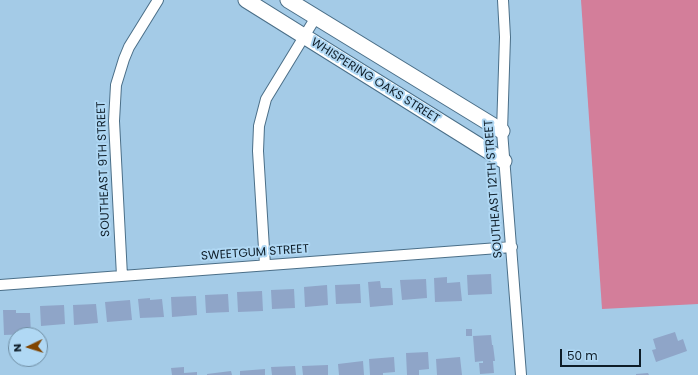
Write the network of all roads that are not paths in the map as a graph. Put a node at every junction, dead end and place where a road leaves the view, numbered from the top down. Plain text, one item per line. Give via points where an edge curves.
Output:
1 (158, 0) edge
2 (246, 0) edge
3 (288, 0) edge
4 (503, 0) edge
5 (316, 17) junction
6 (304, 37) junction
7 (502, 131) junction
8 (504, 162) junction
9 (512, 247) junction
10 (265, 265) junction
11 (122, 276) junction
12 (0, 285) edge
13 (521, 375) edge

1 - 11 street, SOUTHEAST 9TH STREET via 129,47 116,85 114,121
2 - 6 street, WHISPERING OAKS STREET
3 - 5 street, WHISPERING OAKS STREET
4 - 7 street, SOUTHEAST 12TH STREET via 505,37
5 - 6 street
5 - 7 street, WHISPERING OAKS STREET
6 - 8 street, WHISPERING OAKS STREET
6 - 10 street via 266,99 258,126
7 - 8 street, SOUTHEAST 12TH STREET
8 - 9 street, SOUTHEAST 12TH STREET
9 - 10 street, SWEETGUM STREET
9 - 13 street, SOUTHEAST 12TH STREET
10 - 11 street, SWEETGUM STREET
11 - 12 street, SWEETGUM STREET

